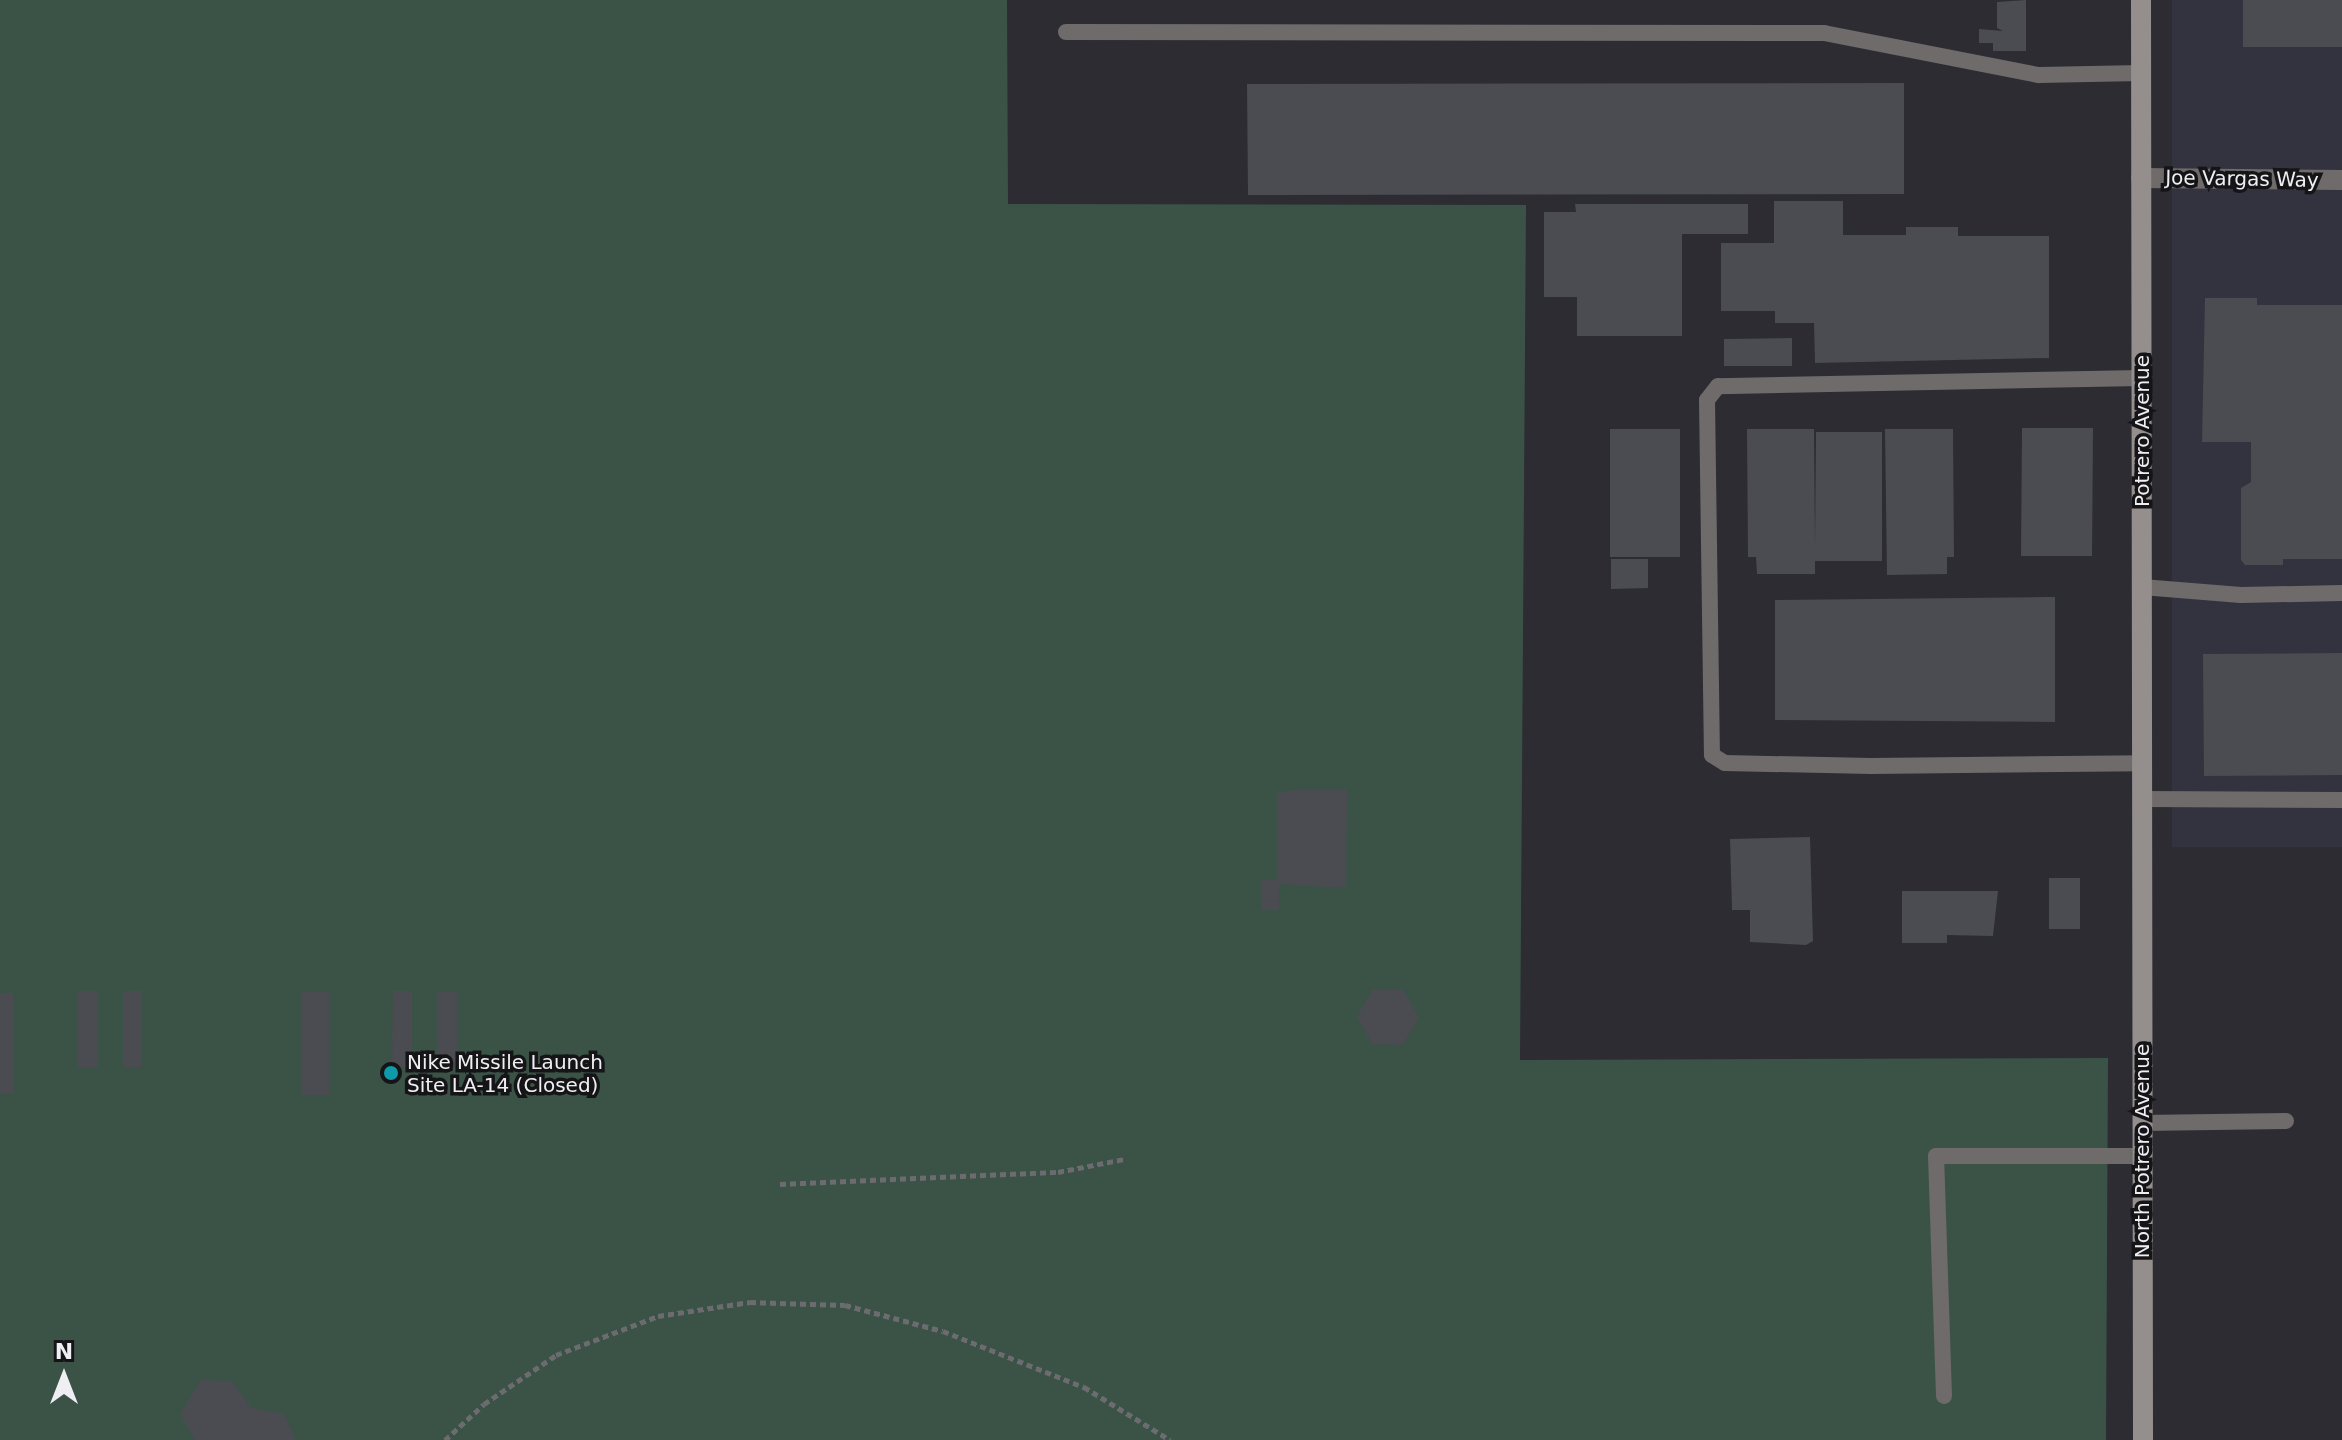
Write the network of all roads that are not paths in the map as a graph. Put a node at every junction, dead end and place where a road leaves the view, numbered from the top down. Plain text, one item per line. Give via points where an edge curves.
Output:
1 (2141, 0) edge
2 (1066, 32) dead end
3 (2141, 73) junction
4 (2141, 178) junction
5 (2342, 180) edge
6 (2142, 378) junction
7 (2142, 587) junction
8 (2342, 593) edge
9 (2143, 763) junction
10 (2143, 799) junction
11 (2342, 800) edge
12 (2142, 863) joint
13 (2286, 1121) dead end
14 (2141, 1123) junction
15 (2141, 1156) junction
16 (1944, 1396) dead end
17 (2143, 1440) edge

1 - 3 street, Potrero Avenue
2 - 3 lane via 1824,33 2039,75
3 - 4 street, Potrero Avenue
4 - 5 street, Joe Vargas Way
4 - 6 street, Potrero Avenue
6 - 7 street, Potrero Avenue
6 - 9 lane via 1718,386 1707,400 1712,755 1725,763 1871,766
7 - 8 lane via 2241,595
7 - 9 street, Potrero Avenue
9 - 10 street, Potrero Avenue
10 - 11 lane
10 - 12 street, Potrero Avenue
12 - 14 street, North Potrero Avenue
13 - 14 lane
14 - 15 street, North Potrero Avenue
15 - 16 lane via 1936,1156
15 - 17 street, North Potrero Avenue

